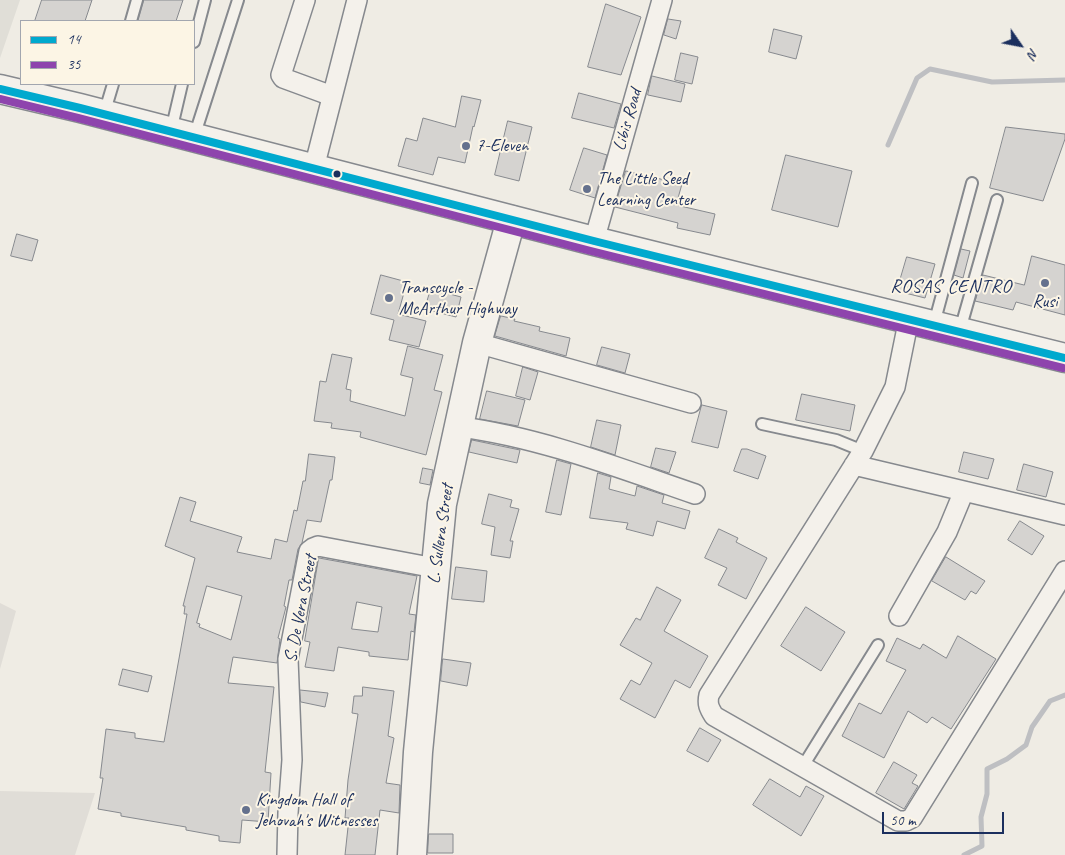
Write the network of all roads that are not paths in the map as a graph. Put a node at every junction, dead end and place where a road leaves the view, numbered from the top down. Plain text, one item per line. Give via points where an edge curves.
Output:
1 (137, 0) edge
2 (205, 0) edge
3 (238, 0) edge
4 (305, 0) edge
5 (357, 0) edge
6 (662, 0) edge
7 (131, 20) edge
8 (195, 38) edge
9 (113, 85) edge
10 (182, 85) edge
11 (0, 89) edge
12 (332, 96) junction
13 (104, 115) junction
14 (182, 135) junction
15 (314, 168) junction
16 (972, 183) dead end
17 (997, 200) dead end
18 (512, 220) junction
19 (594, 240) junction
20 (921, 321) junction
21 (960, 331) junction
22 (476, 343) junction
23 (1065, 358) edge
24 (691, 403) dead end
25 (762, 424) dead end
26 (460, 427) junction
27 (859, 458) junction
28 (964, 491) junction
29 (695, 494) dead end
30 (1065, 515) edge
31 (435, 568) junction
32 (1065, 572) edge
33 (899, 616) dead end
34 (878, 645) dead end
35 (803, 766) junction
36 (287, 855) edge
37 (412, 855) edge

1 - 7 lane
2 - 8 lane
3 - 14 lane
4 - 12 street via 281,75
5 - 12 street
6 - 19 street, Libis Road
9 - 13 lane
10 - 14 lane
11 - 13 main road
12 - 15 street
13 - 14 main road
14 - 15 main road
15 - 18 main road
16 - 20 lane
17 - 21 lane
18 - 19 main road
18 - 22 main road, L. Sullera Street
19 - 20 main road
20 - 21 main road
20 - 27 street via 895,387
21 - 23 main road
22 - 24 street
22 - 26 main road, L. Sullera Street
25 - 27 lane via 836,440
26 - 29 street via 492,431 584,457
26 - 31 main road, L. Sullera Street via 442,504
27 - 28 street
27 - 35 street via 709,695 708,703 714,716
28 - 30 street
28 - 33 street via 947,532
31 - 36 street, S. De Vera Street via 318,546 309,551 288,659 292,760
31 - 37 main road, L. Sullera Street
32 - 35 street via 912,818 906,822 898,821
34 - 35 lane

